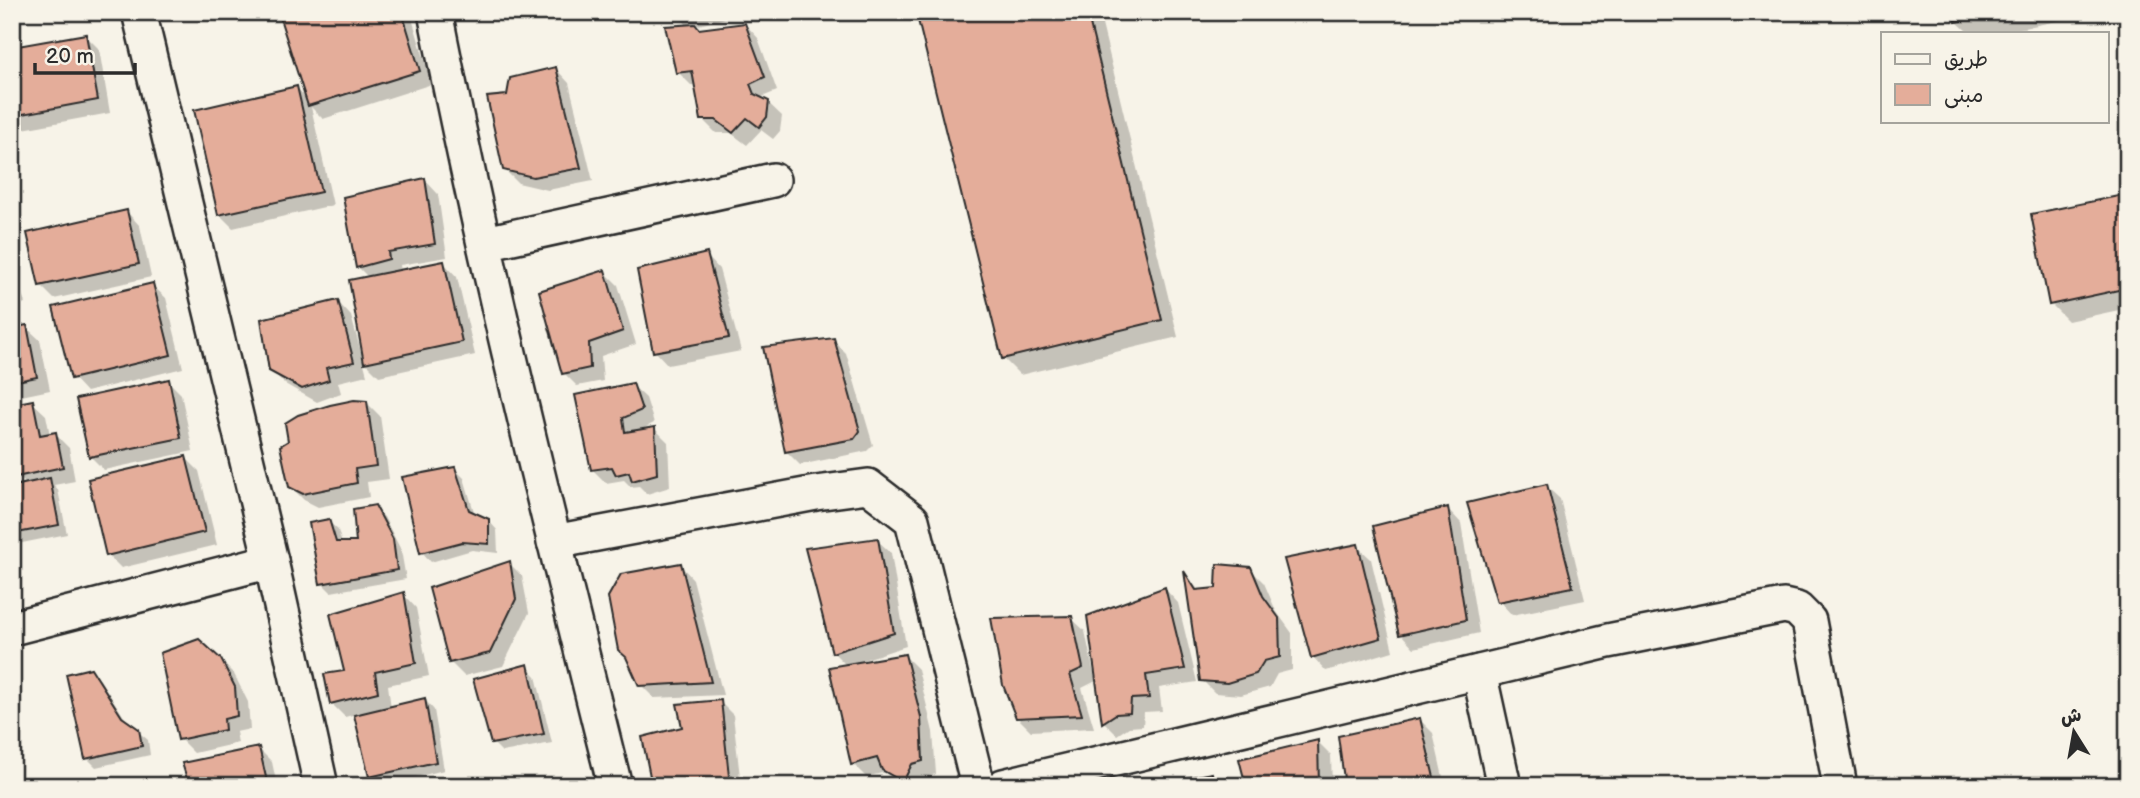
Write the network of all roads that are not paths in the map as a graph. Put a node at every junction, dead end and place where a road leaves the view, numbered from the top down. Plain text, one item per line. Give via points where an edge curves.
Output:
1 (139, 12) edge
2 (435, 12) edge
3 (773, 180) dead end
4 (485, 243) junction
5 (554, 542) junction
6 (271, 561) junction
7 (12, 628) edge
8 (1479, 672) junction
9 (321, 786) edge
10 (615, 786) edge
11 (978, 786) edge
12 (1003, 786) edge
13 (1504, 786) edge
14 (1840, 786) edge

1 - 6 street
2 - 4 street
3 - 4 street
4 - 5 street
5 - 10 street
5 - 11 street via 868,486 912,520
6 - 7 street
6 - 9 street
8 - 12 street
8 - 13 street
8 - 14 street via 1672,628 1784,606 1797,609 1809,621

